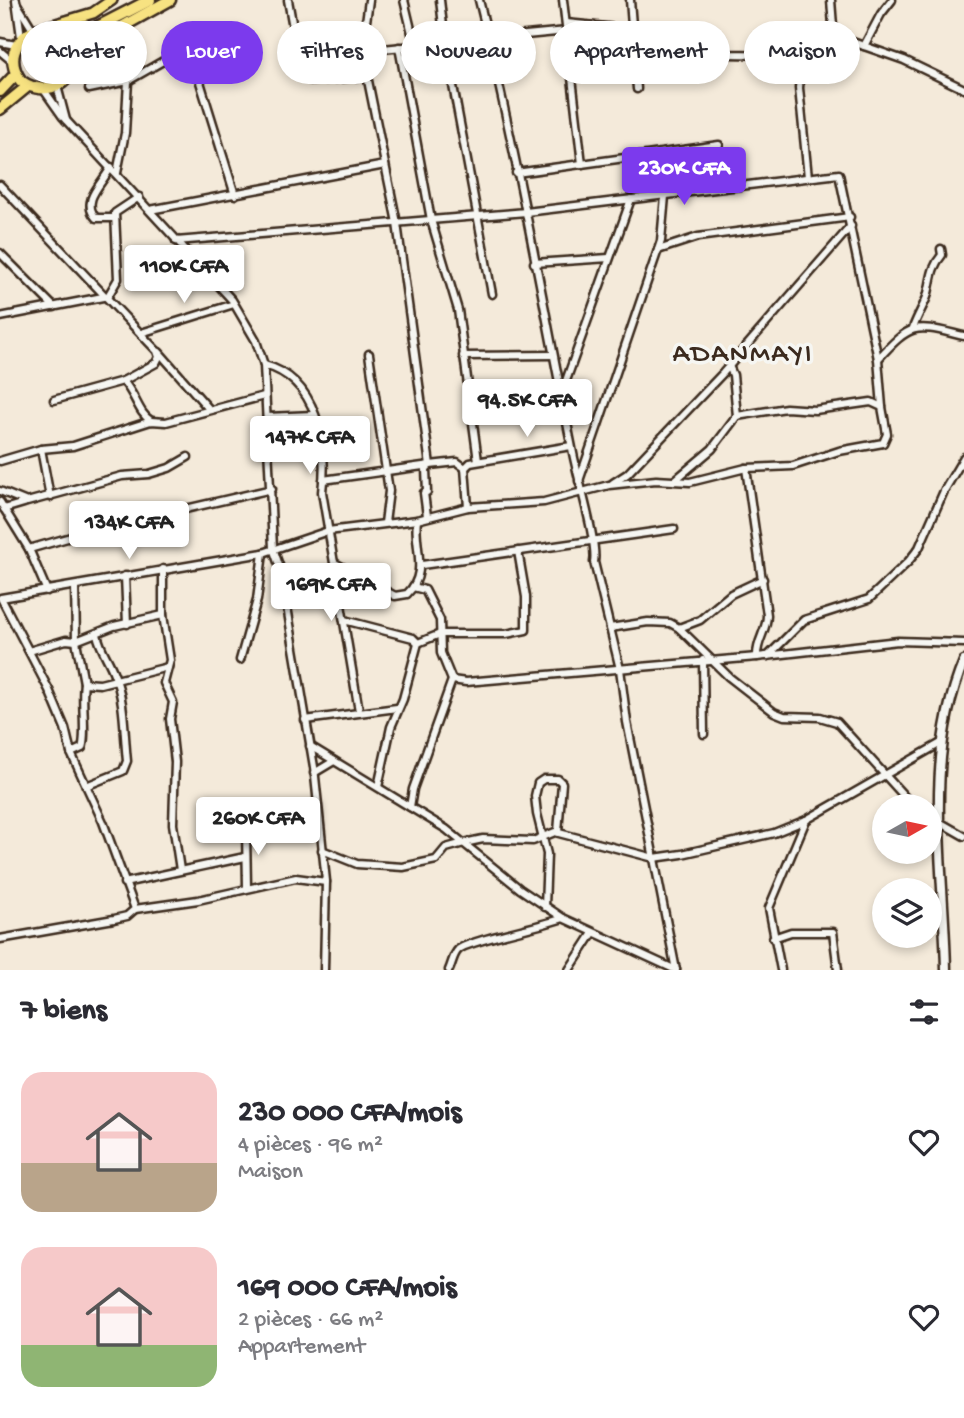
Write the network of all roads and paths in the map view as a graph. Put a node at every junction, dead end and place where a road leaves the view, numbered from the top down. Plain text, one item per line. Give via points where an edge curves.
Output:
1 (112, 0) edge
2 (150, 0) edge
3 (170, 0) edge
4 (288, 0) edge
5 (369, 0) edge
6 (404, 0) edge
7 (440, 0) edge
8 (479, 0) edge
9 (563, 0) edge
10 (630, 0) edge
11 (831, 0) edge
12 (892, 0) edge
13 (16, 1) edge
14 (127, 4) edge
15 (79, 17) junction
16 (32, 21) edge
17 (65, 21) edge
18 (73, 21) edge
19 (106, 21) edge
20 (132, 21) edge
21 (292, 21) edge
22 (366, 21) edge
23 (409, 21) edge
24 (442, 21) edge
25 (484, 21) edge
26 (565, 21) edge
27 (630, 21) edge
28 (833, 21) edge
29 (0, 41) edge
30 (19, 41) junction
31 (860, 46) edge
32 (399, 47) joint
33 (864, 47) junction
34 (387, 48) edge
35 (0, 51) edge
36 (12, 61) junction
37 (147, 70) edge
38 (16, 74) junction
39 (59, 84) edge
40 (113, 84) edge
41 (128, 84) edge
42 (368, 84) edge
43 (453, 84) edge
44 (498, 84) edge
45 (573, 84) edge
46 (636, 84) edge
47 (799, 84) edge
48 (28, 86) junction
49 (57, 86) junction
50 (89, 89) dead end
51 (637, 89) dead end
52 (964, 89) edge
53 (44, 90) junction
54 (0, 91) edge
55 (0, 109) edge
56 (66, 120) junction
57 (719, 145) dead end
58 (582, 164) junction
59 (385, 165) junction
60 (114, 170) junction
61 (516, 173) junction
62 (808, 177) junction
63 (0, 185) edge
64 (235, 195) junction
65 (665, 196) junction
66 (139, 197) junction
67 (631, 199) junction
68 (150, 211) junction
69 (526, 212) junction
70 (478, 216) junction
71 (850, 217) junction
72 (113, 218) junction
73 (431, 220) junction
74 (397, 223) junction
75 (851, 226) junction
76 (176, 241) junction
77 (941, 249) dead end
78 (658, 250) junction
79 (0, 253) edge
80 (610, 258) junction
81 (534, 263) junction
82 (492, 295) dead end
83 (108, 296) junction
84 (234, 304) junction
85 (54, 307) junction
86 (0, 316) edge
87 (913, 328) junction
88 (141, 333) junction
89 (964, 336) edge
90 (157, 351) junction
91 (369, 354) dead end
92 (553, 355) junction
93 (463, 356) junction
94 (878, 359) junction
95 (264, 365) junction
96 (729, 366) junction
97 (123, 381) junction
98 (561, 393) junction
99 (264, 396) junction
100 (54, 400) dead end
101 (882, 407) junction
102 (209, 409) junction
103 (314, 415) junction
104 (737, 415) junction
105 (267, 416) junction
106 (151, 421) junction
107 (571, 446) junction
108 (41, 449) junction
109 (188, 457) dead end
110 (964, 457) edge
111 (0, 461) edge
112 (478, 461) junction
113 (430, 465) junction
114 (466, 468) junction
115 (746, 468) junction
116 (387, 473) junction
117 (323, 480) junction
118 (674, 481) junction
119 (578, 482) junction
120 (609, 485) junction
121 (272, 489) junction
122 (0, 491) edge
123 (581, 494) junction
124 (50, 497) junction
125 (0, 502) edge
126 (23, 503) junction
127 (468, 507) junction
128 (4, 509) junction
129 (426, 516) junction
130 (417, 520) junction
131 (400, 522) junction
132 (385, 523) junction
133 (674, 529) dead end
134 (328, 531) junction
135 (415, 532) junction
136 (593, 539) junction
137 (274, 548) junction
138 (29, 549) junction
139 (518, 551) junction
140 (263, 553) junction
141 (335, 563) junction
142 (422, 565) junction
143 (163, 569) junction
144 (125, 576) junction
145 (763, 579) junction
146 (75, 586) junction
147 (413, 587) junction
148 (47, 591) junction
149 (0, 598) edge
150 (163, 615) junction
151 (344, 620) junction
152 (127, 624) junction
153 (610, 628) junction
154 (680, 628) junction
155 (97, 634) junction
156 (440, 634) junction
157 (76, 640) junction
158 (418, 643) junction
159 (964, 643) edge
160 (29, 651) junction
161 (702, 651) junction
162 (768, 656) junction
163 (757, 657) junction
164 (240, 660) dead end
165 (703, 661) junction
166 (714, 661) junction
167 (964, 661) edge
168 (168, 667) junction
169 (620, 669) junction
170 (116, 680) junction
171 (452, 680) junction
172 (84, 683) junction
173 (397, 708) junction
174 (359, 711) junction
175 (305, 720) junction
176 (704, 734) dead end
177 (941, 743) junction
178 (310, 746) junction
179 (71, 753) junction
180 (334, 761) junction
181 (314, 773) junction
182 (883, 776) junction
183 (86, 786) junction
184 (377, 787) junction
185 (901, 794) edge
186 (940, 794) edge
187 (410, 807) junction
188 (806, 820) junction
189 (942, 822) edge
190 (246, 830) dead end
191 (558, 832) junction
192 (964, 836) edge
193 (542, 837) junction
194 (464, 844) junction
195 (323, 850) junction
196 (244, 857) junction
197 (654, 858) junction
198 (942, 864) edge
199 (180, 870) junction
200 (326, 882) junction
201 (124, 883) junction
202 (247, 887) junction
203 (545, 907) junction
204 (135, 909) junction
205 (563, 918) junction
206 (593, 933) junction
207 (773, 938) junction
208 (0, 939) edge
209 (324, 970) edge
210 (449, 970) edge
211 (569, 970) edge
212 (676, 970) edge
213 (780, 970) edge
214 (838, 970) edge
215 (946, 970) edge

1 - 15 main road
2 - 14 highway
3 - 20 highway
4 - 21 street
5 - 22 street
6 - 23 street
7 - 24 street
8 - 25 street
9 - 26 street
10 - 27 street
11 - 28 street
12 - 33 street
13 - 16 street
13 - 30 street
14 - 19 highway
15 - 17 main road
15 - 18 main road
29 - 30 street
30 - 36 highway
31 - 33 street
32 - 34 street
32 - 73 street
33 - 52 street via 904,60
35 - 36 street
36 - 38 highway
37 - 64 street via 163,61 192,56
38 - 48 highway
38 - 54 highway
39 - 49 highway
40 - 50 street
41 - 60 street via 125,133
42 - 59 street
43 - 70 street
44 - 61 street
45 - 58 street
46 - 51 street
47 - 62 street
48 - 53 highway
48 - 55 highway
49 - 53 highway
49 - 56 street
53 - 56 street
56 - 60 street
57 - 58 street
58 - 61 street
59 - 64 street
59 - 74 street
60 - 66 street
60 - 72 street via 91,195 90,205 96,218
61 - 69 street
62 - 65 street
62 - 71 street via 839,173
63 - 83 street
64 - 68 street
65 - 67 street
65 - 78 street
66 - 68 street
66 - 72 street
67 - 69 street
67 - 80 street
68 - 76 street
69 - 70 street
69 - 81 street
70 - 73 street
70 - 82 street
71 - 75 street
71 - 78 street via 698,237
72 - 83 street via 118,279
73 - 74 street
73 - 93 street via 458,310
74 - 76 street
74 - 113 street
75 - 94 street
75 - 96 street
76 - 84 street
77 - 87 street
78 - 119 street
79 - 85 street
80 - 81 street
80 - 98 street
81 - 92 street
83 - 85 street
83 - 88 street
84 - 88 street
84 - 95 street
85 - 86 street
87 - 89 street via 935,327
87 - 94 street
88 - 90 street
90 - 97 street via 156,363
90 - 102 street
91 - 116 street
92 - 93 street
92 - 98 street
93 - 112 street
94 - 101 street
95 - 99 street
95 - 103 street via 299,383
96 - 104 street
96 - 120 street via 627,474
97 - 100 street
97 - 106 street
98 - 107 street
99 - 102 street
99 - 105 street
101 - 104 street via 871,402
101 - 115 street via 887,434 883,443 793,466
102 - 106 street via 166,422
103 - 105 street
103 - 117 street via 323,450
104 - 118 street via 712,449
105 - 121 street
106 - 108 street via 73,446
107 - 112 street
107 - 119 street
108 - 111 street
108 - 124 street
109 - 124 street via 149,474 122,476
110 - 162 street via 908,562 869,599 804,620
112 - 114 street
113 - 114 street via 457,462
113 - 116 street
113 - 129 street via 426,469 428,492 424,493
114 - 127 street
115 - 118 street via 690,482
115 - 145 street
116 - 117 street
116 - 132 street
117 - 134 street
118 - 120 street
119 - 123 street
120 - 123 street
121 - 137 street
121 - 138 street via 99,528
122 - 126 street
123 - 127 street via 544,502
123 - 136 street
124 - 126 street
125 - 128 street
126 - 128 street
127 - 129 street
128 - 138 street
129 - 130 street
130 - 131 street
130 - 135 street
131 - 132 street
131 - 135 street
132 - 134 street
133 - 136 street
134 - 137 street
134 - 141 street
135 - 142 street
136 - 139 street
136 - 153 street
137 - 140 street
137 - 175 street
138 - 148 street
139 - 142 street
139 - 156 street via 526,630 506,635
140 - 143 street
140 - 164 street via 257,600
141 - 147 street via 395,596 407,594
141 - 151 street
142 - 147 street
143 - 144 street
143 - 150 street
144 - 146 street
144 - 152 street
145 - 154 street
145 - 163 street via 767,622 757,641
146 - 148 street
146 - 157 street
147 - 156 street via 425,590 440,620
148 - 149 street
149 - 160 street
150 - 152 street
150 - 168 street
151 - 158 street
151 - 174 street
152 - 155 street
153 - 154 street via 648,622
153 - 169 street
154 - 161 street
155 - 157 street
155 - 170 street
156 - 158 street
156 - 171 street via 441,653
157 - 160 street
157 - 172 street
158 - 173 street
159 - 162 street via 898,640
160 - 179 street via 65,728
161 - 165 street
161 - 166 street
162 - 163 street
163 - 166 street
165 - 166 street
165 - 169 street
165 - 176 street
166 - 182 street via 778,714 837,722
167 - 177 main road
168 - 170 street
168 - 199 street via 164,683 173,702 173,824
169 - 171 street
169 - 197 street
170 - 172 street
170 - 183 street via 127,761 123,771
171 - 187 street
172 - 179 street via 81,721 85,741
173 - 174 street
173 - 184 street
174 - 175 street
175 - 178 street
177 - 182 street
177 - 186 main road
178 - 180 street
178 - 181 street
179 - 183 street
180 - 181 street
180 - 184 street
181 - 195 street
182 - 185 street
182 - 188 street
183 - 201 street
184 - 187 street
187 - 194 street
188 - 197 street via 774,833
188 - 207 street via 769,908
189 - 192 street
190 - 196 street
191 - 193 street
191 - 193 street via 562,783 544,779 535,796
191 - 197 street
193 - 194 street
193 - 203 street via 547,854
194 - 195 street via 446,848 436,860 403,867 357,864
194 - 203 street
195 - 200 street
196 - 199 street
196 - 202 street
197 - 212 street
198 - 215 main road
199 - 201 street
200 - 202 street via 296,878
200 - 209 street
201 - 204 street
202 - 204 street
203 - 205 street
204 - 208 street via 114,919
205 - 206 street
205 - 210 street via 466,944 455,954
206 - 211 street
206 - 212 street
207 - 213 street
207 - 214 street via 791,932 833,932

